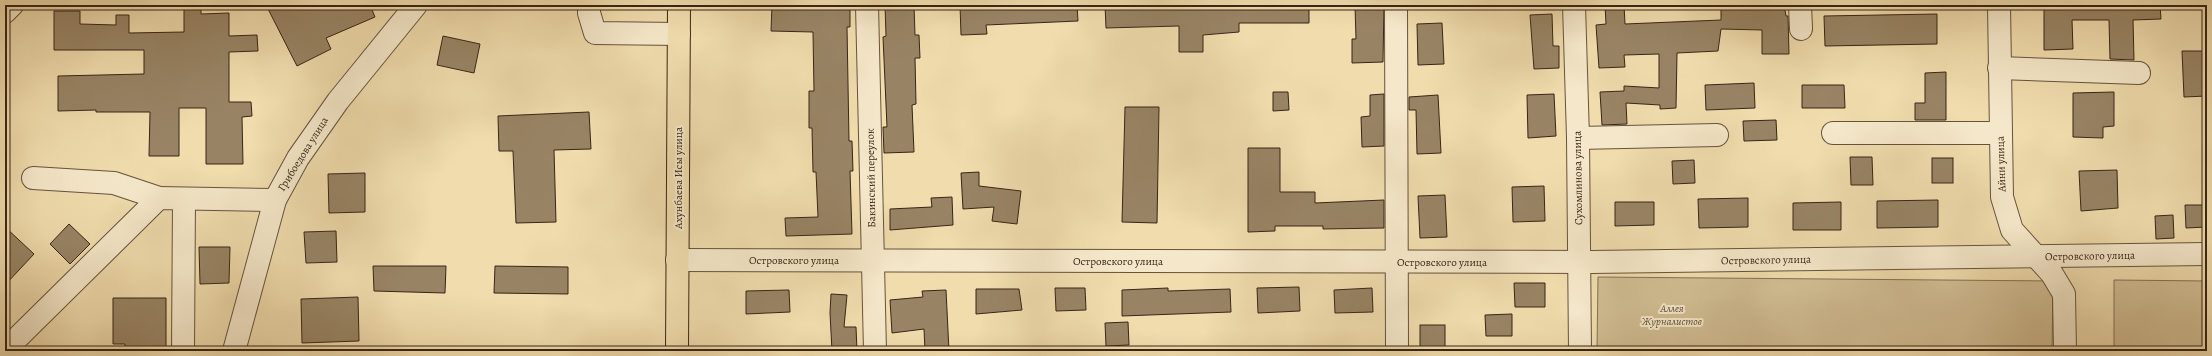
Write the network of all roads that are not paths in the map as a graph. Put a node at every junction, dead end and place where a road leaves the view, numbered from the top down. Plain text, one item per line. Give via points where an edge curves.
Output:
1 (12, 5) edge
2 (416, 5) edge
3 (589, 5) edge
4 (678, 5) edge
5 (867, 5) edge
6 (1396, 5) edge
7 (1574, 5) edge
8 (1800, 5) edge
9 (1999, 5) edge
10 (5, 12) edge
11 (1800, 29) dead end
12 (679, 34) junction
13 (1999, 68) junction
14 (2139, 73) dead end
15 (1833, 133) dead end
16 (2000, 133) junction
17 (1717, 135) dead end
18 (1578, 138) junction
19 (33, 178) dead end
20 (159, 198) junction
21 (184, 198) junction
22 (275, 200) junction
23 (2207, 254) edge
24 (2036, 256) junction
25 (677, 260) junction
26 (873, 260) junction
27 (1397, 262) junction
28 (1580, 262) junction
29 (5, 350) edge
30 (183, 351) edge
31 (234, 351) edge
32 (677, 351) edge
33 (875, 351) edge
34 (1397, 351) edge
35 (1580, 351) edge
36 (2065, 351) edge

1 - 10 street
2 - 22 street, Грибоедова улица via 338,101 298,158
3 - 12 street via 595,33
4 - 12 main road, Ахунбаева Исы улица
5 - 26 street, Бакинский переулок
6 - 27 street
7 - 18 street, Сухомлинова улица
8 - 11 street
9 - 13 street, Айни улица
12 - 25 main road, Ахунбаева Исы улица
13 - 14 street
13 - 16 street, Айни улица
15 - 16 street
16 - 24 street, Айни улица via 2002,197 2012,230
17 - 18 street
18 - 28 street, Сухомлинова улица
19 - 20 street via 114,183
20 - 21 street
20 - 29 street
21 - 22 street
21 - 30 street
22 - 31 street, Грибоедова улица
23 - 24 street, Островского улица
24 - 28 street, Островского улица
24 - 36 street, Айни улица via 2052,274 2064,294
25 - 26 street, Островского улица
25 - 32 main road, Ахунбаева Исы улица
26 - 27 street, Островского улица
26 - 33 street, Бакинский переулок
27 - 28 street, Островского улица
27 - 34 street
28 - 35 street, Сухомлинова улица

